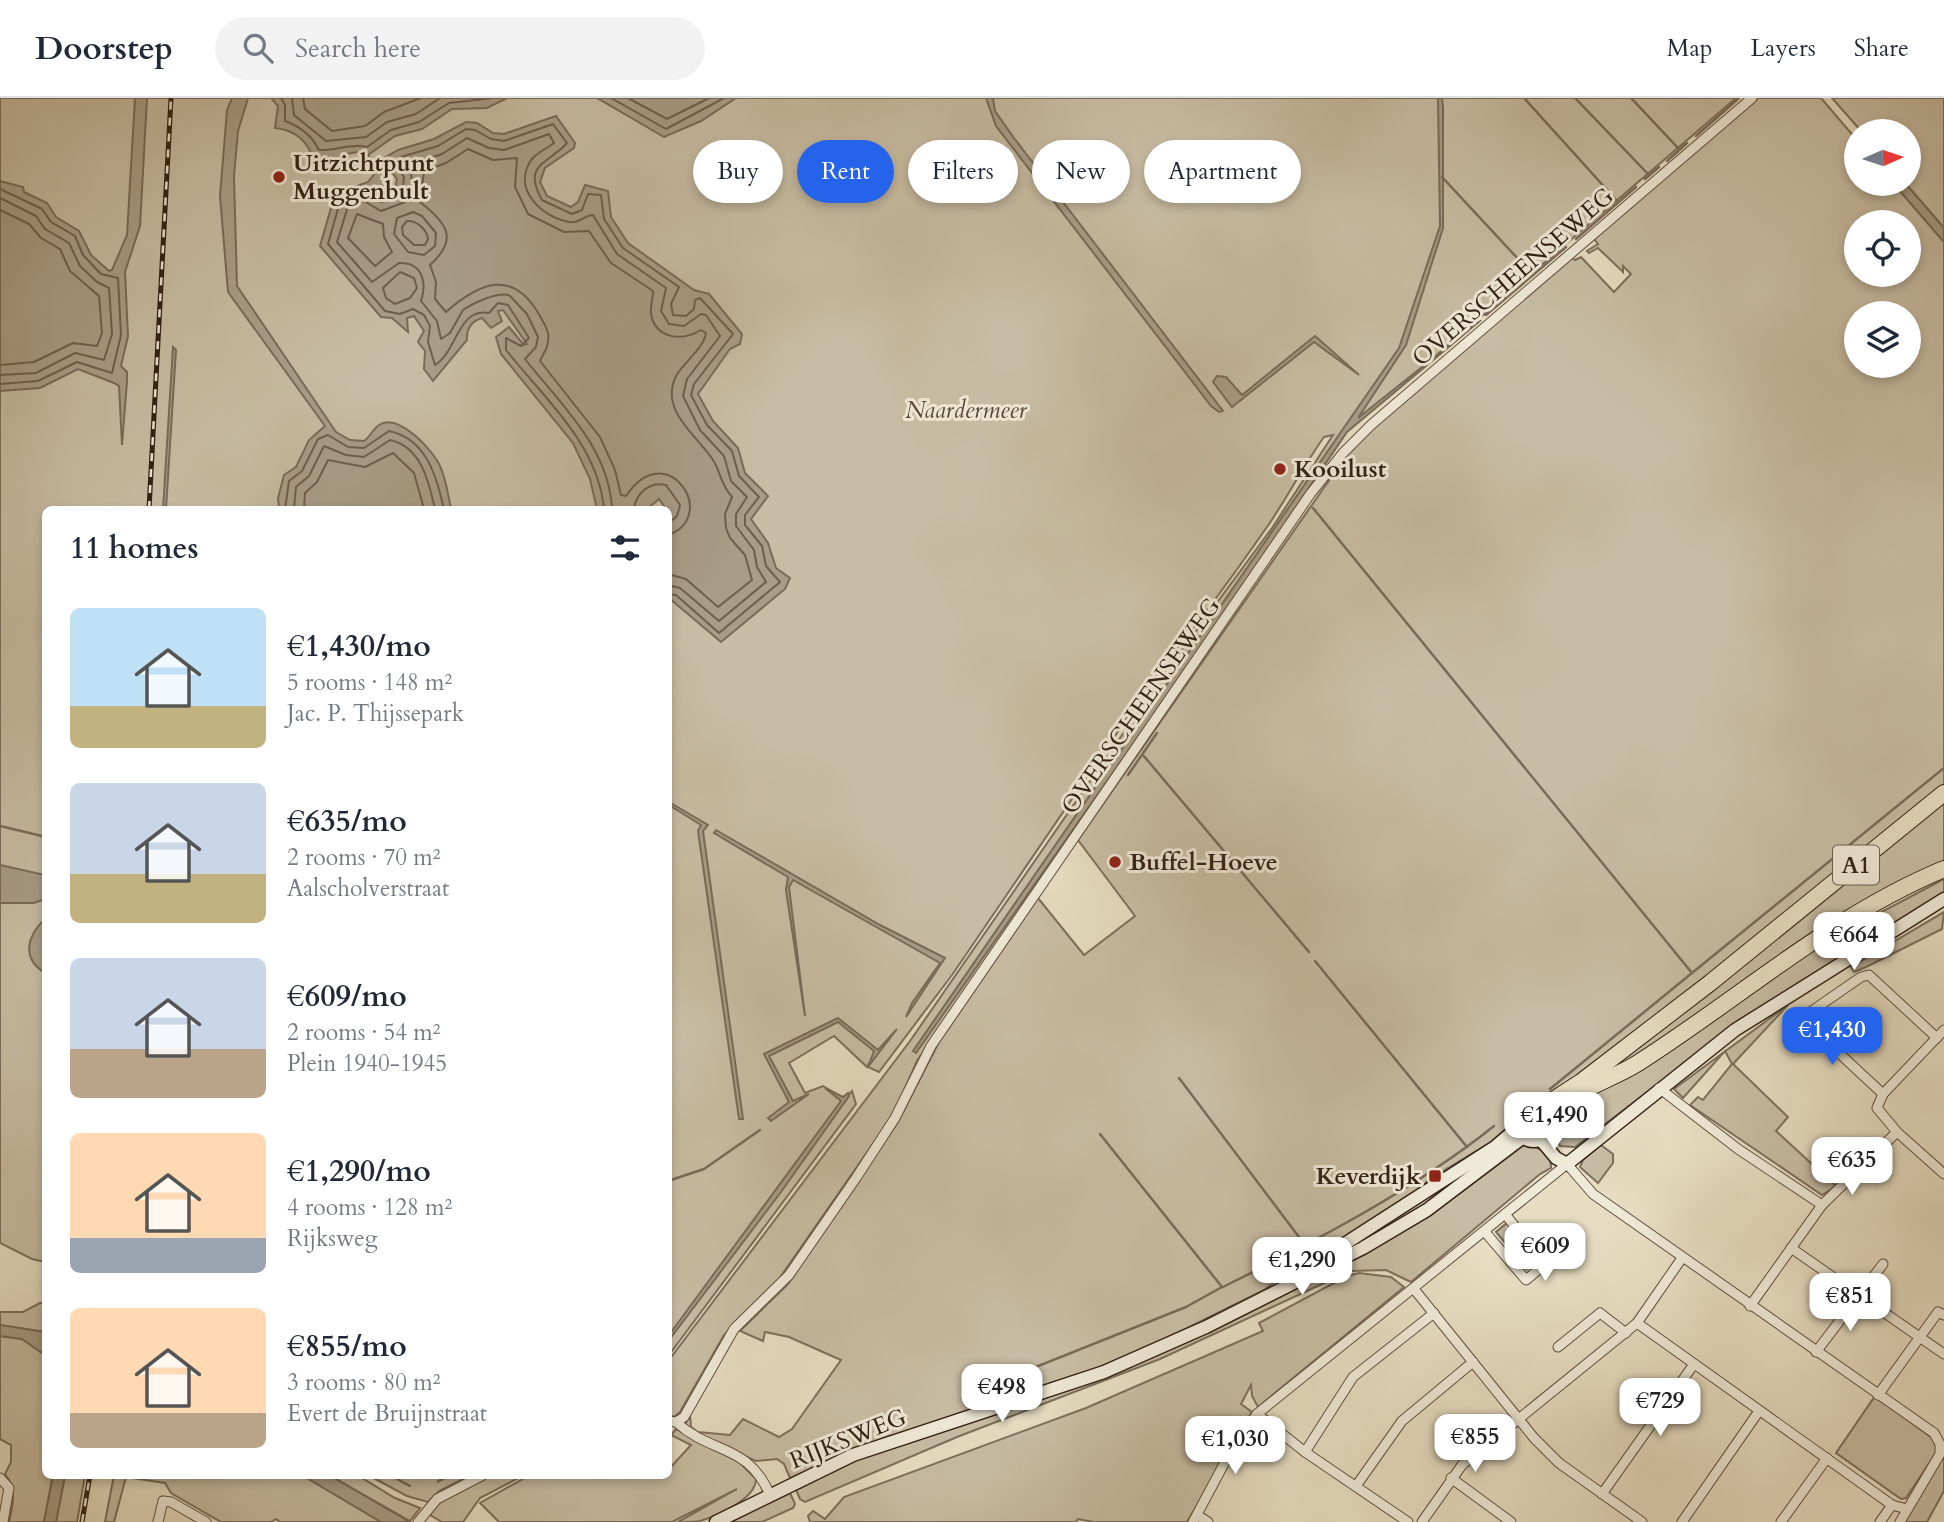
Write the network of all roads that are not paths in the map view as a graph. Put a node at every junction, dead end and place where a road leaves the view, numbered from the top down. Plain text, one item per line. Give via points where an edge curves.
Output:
1 (1752, 98) edge
2 (1944, 793) edge
3 (1944, 869) edge
4 (1944, 899) edge
5 (1944, 1030) edge
6 (1937, 1038) junction
7 (1659, 1088) junction
8 (1883, 1094) junction
9 (1548, 1111) junction
10 (1897, 1132) junction
11 (1519, 1133) junction
12 (1545, 1137) junction
13 (1567, 1164) junction
14 (1944, 1174) edge
15 (1822, 1205) junction
16 (1505, 1214) junction
17 (1485, 1232) junction
18 (1791, 1248) junction
19 (1682, 1258) junction
20 (1883, 1264) dead end
21 (1414, 1289) junction
22 (1859, 1295) junction
23 (1750, 1306) junction
24 (1434, 1313) junction
25 (1944, 1315) edge
26 (1637, 1323) junction
27 (1626, 1333) junction
28 (1920, 1337) junction
29 (1558, 1347) dead end
30 (1816, 1352) junction
31 (1944, 1354) edge
32 (1473, 1362) junction
33 (1694, 1364) junction
34 (1878, 1395) junction
35 (1759, 1410) junction
36 (1257, 1414) junction
37 (1521, 1420) junction
38 (672, 1421) edge
39 (1305, 1452) junction
40 (1827, 1458) junction
41 (0, 1478) edge
42 (1451, 1478) junction
43 (475, 1479) edge
44 (1356, 1486) junction
45 (1602, 1494) junction
46 (770, 1495) junction
47 (1892, 1505) junction
48 (1907, 1509) junction
49 (1195, 1518) edge
50 (419, 1521) edge
51 (3, 1522) edge
52 (158, 1522) edge
53 (206, 1522) edge
54 (716, 1522) edge
55 (1209, 1522) edge
56 (1408, 1522) edge
57 (1422, 1522) edge
58 (1511, 1522) edge
59 (1642, 1522) edge
60 (1682, 1522) edge
61 (1781, 1522) edge
62 (1880, 1522) edge
63 (1900, 1522) edge

1 - 38 street, OVERSCHEENSEWEG via 1343,453 931,1046 895,1118 789,1275 734,1329 684,1418
2 - 9 highway, A1
3 - 9 highway, A1 via 1825,934 1636,1064
4 - 7 main road via 1735,1030
5 - 6 street
6 - 8 street
6 - 8 street via 1869,975 1809,1013 1806,1018 1812,1028
7 - 13 main road
7 - 15 street
8 - 10 street via 1877,1108
9 - 11 main road via 1532,1103 1520,1109 1516,1115
9 - 12 main road
10 - 14 street
10 - 15 street
11 - 12 main road
11 - 46 main road, RIJKSWEG via 1272,1292 1206,1326 1104,1372 853,1455
12 - 13 main road
13 - 16 street
13 - 19 street via 1593,1194
15 - 18 street
16 - 17 street
16 - 17 street via 1545,1264 1525,1280
17 - 21 street
18 - 22 street
18 - 23 street
19 - 23 street
19 - 26 street
20 - 22 street
21 - 24 street
21 - 36 street
22 - 28 street
22 - 30 street
23 - 30 street
24 - 32 street
24 - 39 street via 1353,1377
25 - 28 street via 1938,1312
26 - 27 street
26 - 33 street
27 - 29 street via 1600,1313
27 - 37 street
28 - 31 street
28 - 34 street
30 - 34 street
32 - 37 street
32 - 44 street via 1402,1421
33 - 35 street
33 - 45 street
34 - 48 street via 1934,1433 1940,1444 1940,1454
35 - 40 street
35 - 60 street
36 - 39 street
36 - 49 street via 1234,1445
37 - 42 street
37 - 45 street via 1559,1463
38 - 46 street via 692,1436 754,1466
39 - 44 street
40 - 47 street
40 - 61 street
41 - 51 street via 9,1488
42 - 57 street
42 - 58 street
43 - 50 street via 437,1499
44 - 56 street
45 - 59 street
46 - 54 main road, RIJKSWEG
47 - 48 street
47 - 62 street
48 - 63 street
49 - 55 street
52 - 53 street via 163,1501

